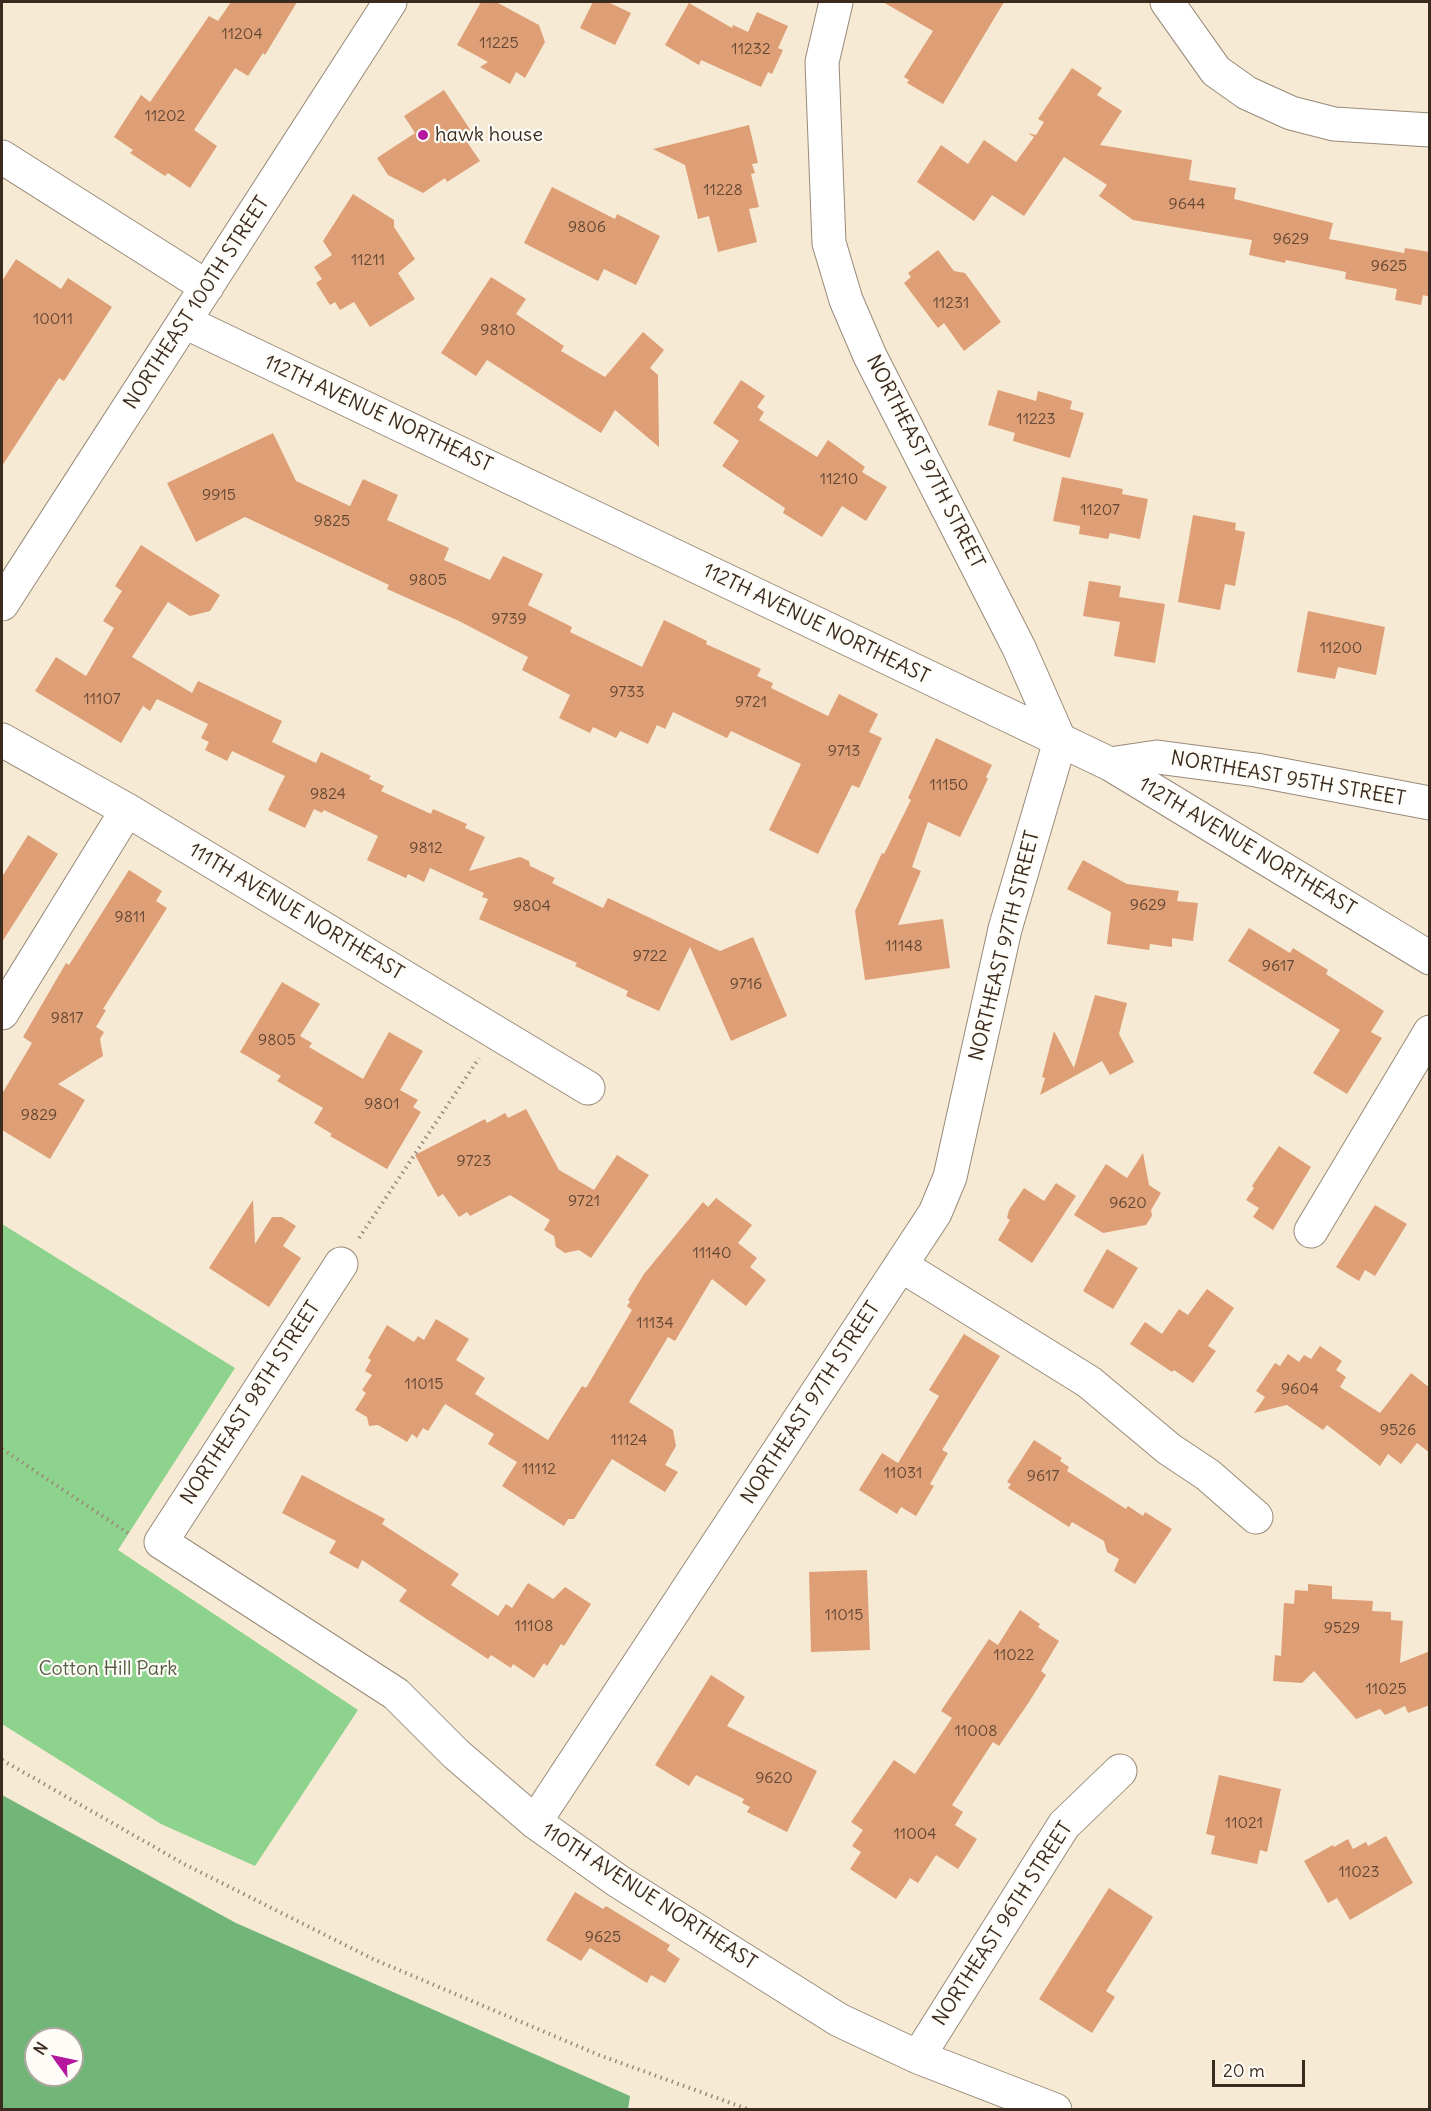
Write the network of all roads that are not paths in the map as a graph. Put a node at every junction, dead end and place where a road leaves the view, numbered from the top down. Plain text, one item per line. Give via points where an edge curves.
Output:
1 (390, 2) edge
2 (836, 2) edge
3 (1167, 2) edge
4 (1430, 130) edge
5 (2, 157) edge
6 (207, 287) junction
7 (184, 322) junction
8 (2, 604) edge
9 (2, 740) edge
10 (1060, 741) junction
11 (1110, 764) junction
12 (1430, 803) edge
13 (128, 810) junction
14 (1430, 958) edge
15 (2, 1013) edge
16 (1430, 1032) edge
17 (588, 1088) dead end
18 (1311, 1232) dead end
19 (341, 1264) road end
20 (902, 1266) junction
21 (1257, 1517) dead end
22 (161, 1542) joint
23 (1120, 1771) dead end
24 (535, 1822) junction
25 (918, 2057) junction
26 (1055, 2109) edge

1 - 6 street, NORTHEAST 100TH STREET
2 - 10 street, NORTHEAST 97TH STREET via 822,62 832,254 870,356 1019,648
3 - 4 street via 1216,71 1247,93 1291,113 1334,124
5 - 6 street
6 - 7 street, NORTHEAST 100TH STREET
7 - 8 street, NORTHEAST 100TH STREET
7 - 10 street, 112TH AVENUE NORTHEAST
9 - 13 street, 111TH AVENUE NORTHEAST
10 - 11 street, 112TH AVENUE NORTHEAST
10 - 20 street, NORTHEAST 97TH STREET via 1005,929 950,1177 935,1213
11 - 12 street, NORTHEAST 95TH STREET via 1157,757 1256,770
11 - 14 street, 112TH AVENUE NORTHEAST
13 - 15 street
13 - 17 street, 111TH AVENUE NORTHEAST
16 - 18 street
19 - 22 street, NORTHEAST 98TH STREET
20 - 21 street via 1089,1382
20 - 24 street, NORTHEAST 97TH STREET
22 - 24 street, 110TH AVENUE NORTHEAST via 396,1694 456,1754
23 - 25 street, NORTHEAST 96TH STREET via 1064,1825
24 - 25 street, 110TH AVENUE NORTHEAST via 618,1881 839,2020
25 - 26 street, 110TH AVENUE NORTHEAST

